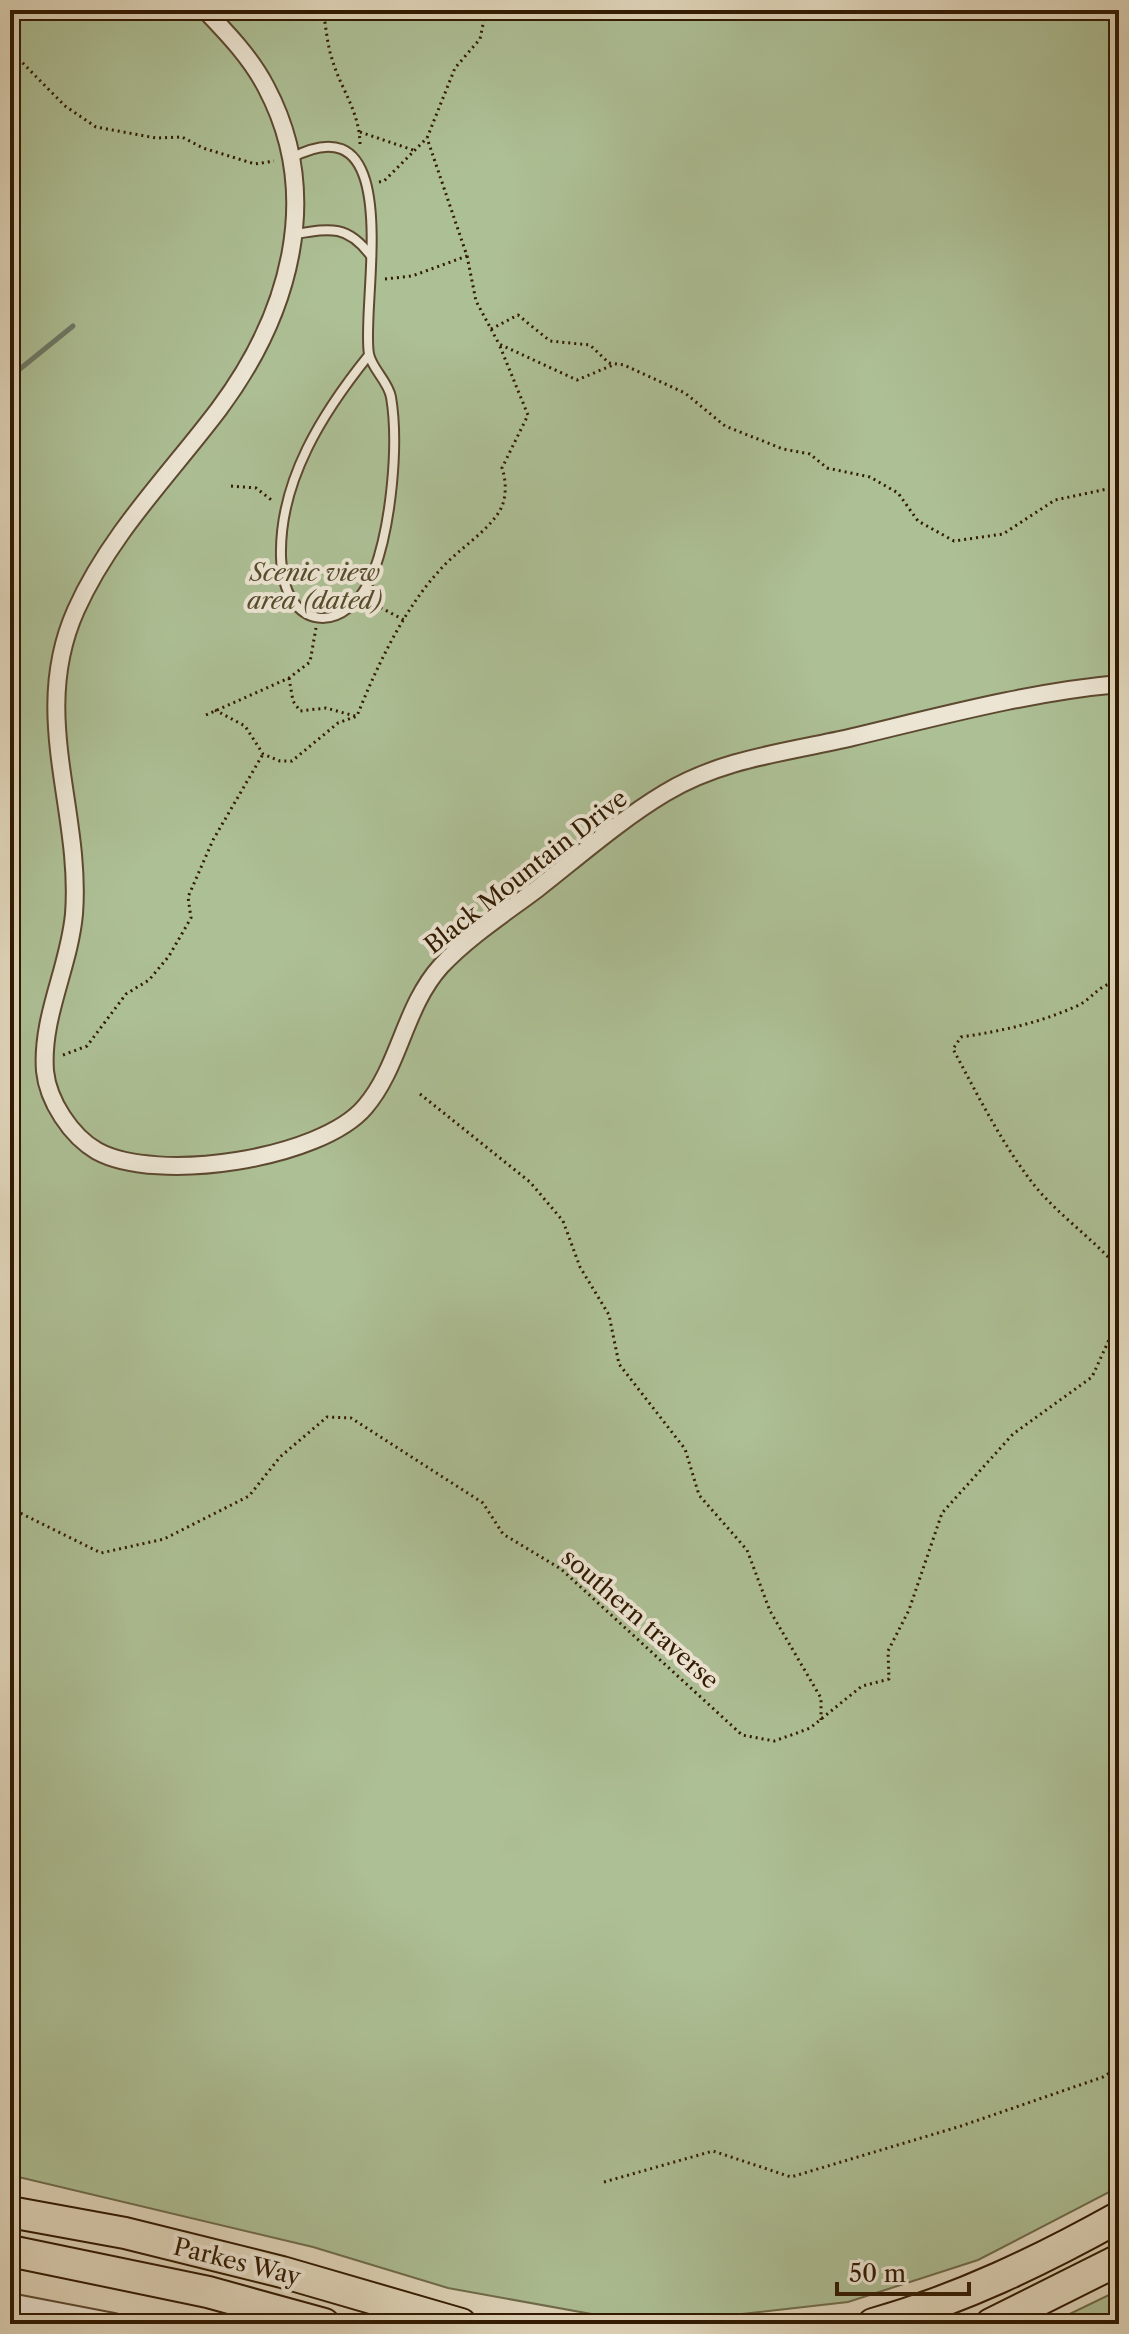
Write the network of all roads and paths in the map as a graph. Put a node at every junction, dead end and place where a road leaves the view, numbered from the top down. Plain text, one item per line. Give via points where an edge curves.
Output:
1 (205, 10) edge
2 (323, 10) edge
3 (486, 10) edge
4 (10, 50) edge
5 (360, 132) junction
6 (427, 138) junction
7 (415, 150) junction
8 (291, 158) junction
9 (359, 162) junction
10 (368, 184) junction
11 (296, 234) junction
12 (372, 256) junction
13 (467, 256) junction
14 (373, 281) junction
15 (491, 329) junction
16 (499, 344) junction
17 (369, 355) junction
18 (615, 364) junction
19 (231, 486) dead end
20 (1119, 491) edge
21 (286, 512) junction
22 (361, 597) junction
23 (323, 619) junction
24 (406, 621) junction
25 (289, 678) junction
26 (1119, 684) edge
27 (215, 710) junction
28 (206, 715) dead end
29 (357, 716) junction
30 (263, 754) junction
31 (1119, 982) edge
32 (45, 1056) junction
33 (420, 1094) dead end
34 (10, 1113) edge
35 (20, 1115) dead end
36 (1119, 1269) edge
37 (1119, 1318) edge
38 (10, 1508) edge
39 (821, 1720) junction
40 (1119, 2067) edge
41 (604, 2182) dead end
42 (10, 2212) edge
43 (1119, 2217) edge
44 (10, 2251) edge
45 (1119, 2260) edge
46 (10, 2304) edge
47 (114, 2324) edge
48 (324, 2324) edge
49 (461, 2324) edge
50 (873, 2324) edge
51 (991, 2324) edge

1 - 8 street, Black Mountain Drive via 265,85 283,123
2 - 5 path via 332,61
3 - 6 path via 480,39 455,68
4 - 8 path via 65,106 96,127 182,137 255,164
5 - 7 path
5 - 9 path
6 - 7 path
6 - 13 path
7 - 10 path via 384,181
8 - 9 lane via 327,147
8 - 11 street, Black Mountain Drive
9 - 10 lane
10 - 12 lane
11 - 12 lane via 344,232 359,239
11 - 32 street, Black Mountain Drive via 286,286 247,368 95,573 63,649 56,686 58,770 74,915
12 - 14 lane
13 - 14 path via 412,276
13 - 15 path via 476,301
14 - 17 lane
15 - 16 path
15 - 18 path via 518,315 550,341 590,345
16 - 18 path via 577,380
16 - 24 path via 528,415 502,468 507,484 499,514 439,571
17 - 21 lane via 319,422
17 - 22 lane via 390,393 393,435 384,527
18 - 20 path via 685,393 725,426 810,454 827,468 870,477 898,493 918,521 954,541 1003,534 1055,500
19 - 21 path via 256,488
21 - 23 lane via 283,585 289,600
22 - 23 lane via 349,610
22 - 24 path
23 - 25 path via 313,632 310,662
24 - 29 path via 387,649
25 - 27 path
25 - 29 path via 300,711 326,708
26 - 32 street, Black Mountain Drive via 1063,690 768,754 713,770 665,793 439,968 417,1001 369,1103 329,1134 292,1147 157,1167 97,1151 63,1118 48,1085
27 - 28 path
27 - 30 path via 245,726
29 - 30 path via 338,723 292,761
30 - 32 path via 213,840 188,897 191,918 169,956 149,980 126,994 87,1046 70,1055
31 - 36 path via 1105,983 1080,1004 1013,1029 961,1037 953,1049 1029,1178
33 - 39 path via 530,1182 563,1221 580,1267 609,1315 619,1364 685,1449 699,1495 747,1550 770,1611 821,1698
34 - 35 path
37 - 39 path, southern traverse via 1092,1377 1013,1434 942,1513 909,1610 888,1651 889,1679 862,1686
38 - 39 path, southern traverse via 101,1553 164,1539 249,1496 280,1457 327,1417 351,1418 483,1503 503,1534 561,1569 742,1735 774,1741
40 - 41 path via 961,2126 791,2177 713,2151
42 - 49 highway, Parkes Way via 199,2251
43 - 50 highway via 976,2291
44 - 48 highway, Parkes Way via 194,2288
45 - 51 highway
46 - 47 street

